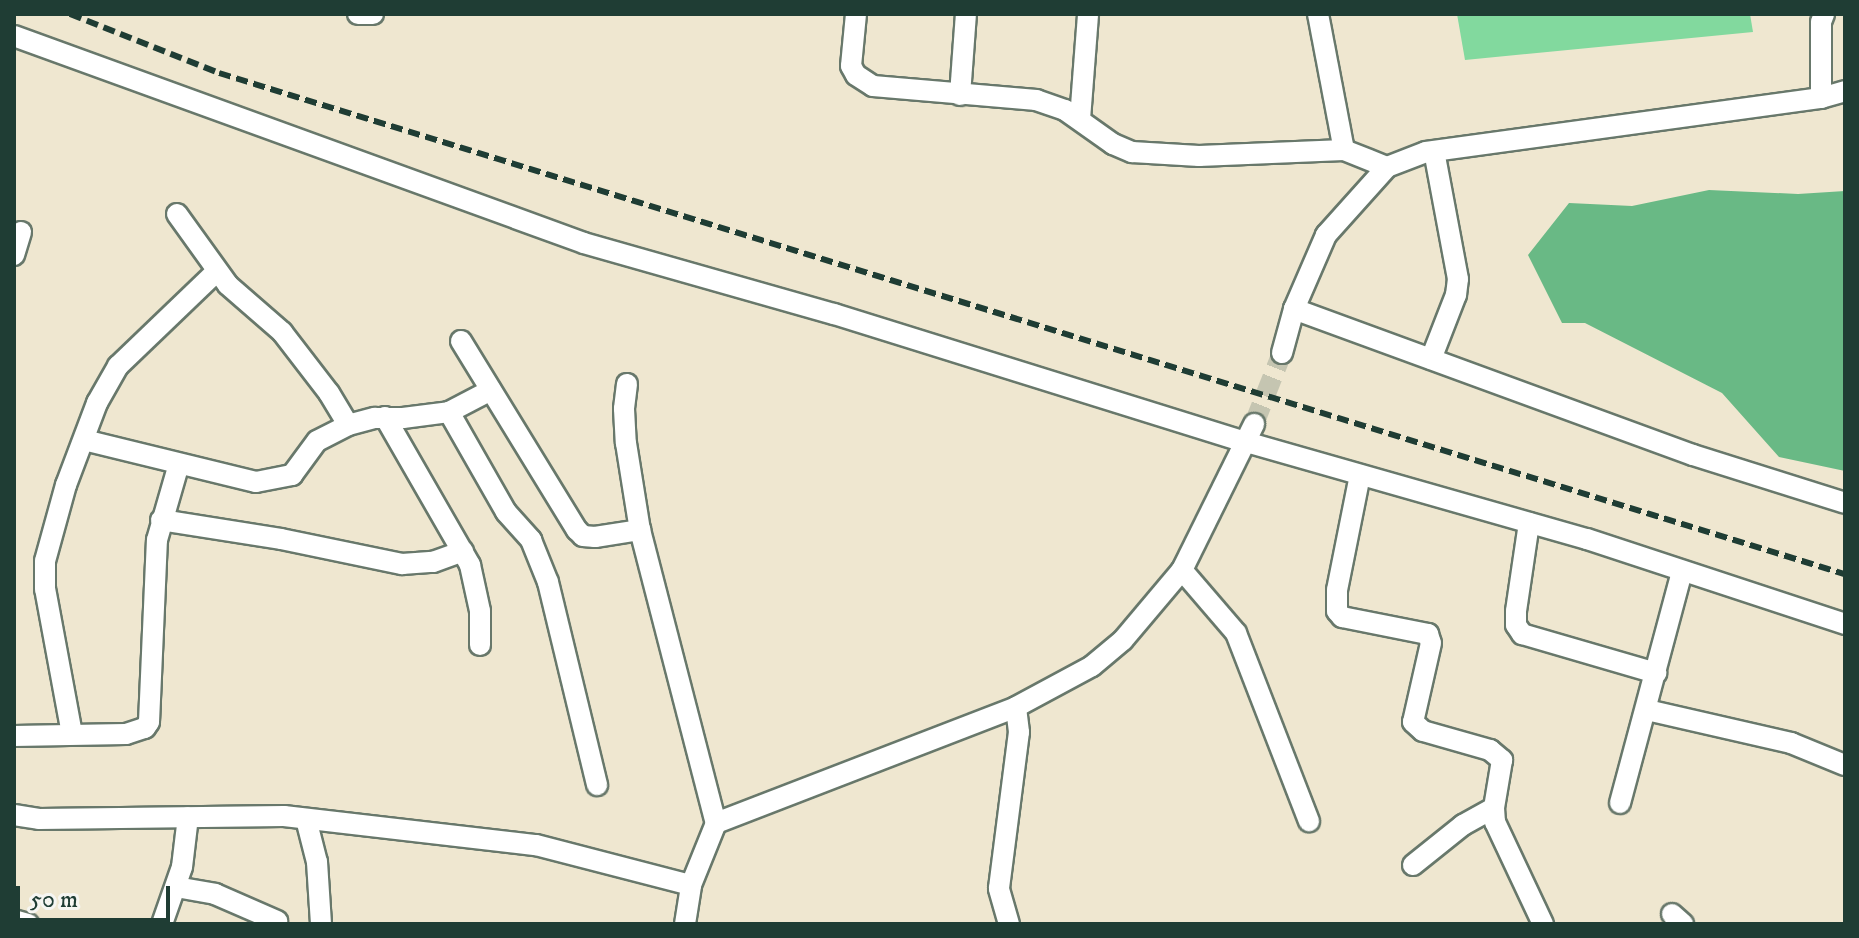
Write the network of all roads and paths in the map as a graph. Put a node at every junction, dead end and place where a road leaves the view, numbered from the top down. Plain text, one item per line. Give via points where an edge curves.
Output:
1 (358, 14) edge
2 (373, 14) edge
3 (856, 14) edge
4 (966, 14) edge
5 (1088, 14) edge
6 (1318, 14) edge
7 (1824, 14) edge
8 (14, 36) edge
9 (1845, 91) edge
10 (960, 95) junction
11 (1821, 98) junction
12 (1080, 119) junction
13 (1344, 150) junction
14 (1434, 151) junction
15 (1387, 167) junction
16 (177, 214) dead end
17 (21, 232) dead end
18 (14, 255) edge
19 (217, 271) junction
20 (1294, 309) junction
21 (461, 341) dead end
22 (1282, 353) tunnel mouth
23 (1431, 359) junction
24 (627, 384) dead end
25 (491, 390) junction
26 (449, 412) junction
27 (385, 417) junction
28 (348, 425) junction
29 (1250, 433) junction
30 (84, 440) junction
31 (179, 464) junction
32 (1360, 475) junction
33 (1845, 503) edge
34 (161, 520) junction
35 (1529, 523) junction
36 (640, 530) junction
37 (463, 551) junction
38 (1182, 570) junction
39 (1682, 571) junction
40 (1845, 624) edge
41 (480, 645) dead end
42 (1656, 673) junction
43 (1016, 707) junction
44 (1647, 710) junction
45 (72, 734) junction
46 (14, 736) edge
47 (1845, 765) edge
48 (597, 785) dead end
49 (1620, 803) dead end
50 (1494, 808) junction
51 (14, 815) edge
52 (188, 817) junction
53 (306, 819) junction
54 (1309, 821) dead end
55 (716, 823) junction
56 (1413, 865) dead end
57 (691, 885) junction
58 (176, 887) junction
59 (14, 920) edge
60 (277, 921) dead end
61 (28, 924) edge
62 (162, 924) edge
63 (321, 924) edge
64 (685, 924) edge
65 (1009, 924) edge
66 (1543, 924) edge

1 - 2 street
3 - 10 street via 850,57 856,75 866,83 889,90
4 - 10 street
5 - 12 street
6 - 13 street
7 - 11 street
8 - 29 street via 584,243
9 - 11 street
10 - 12 street via 1036,100
11 - 14 street
12 - 13 street via 1113,144 1156,156
13 - 15 street
14 - 15 street
14 - 23 street via 1458,279
15 - 20 street via 1326,235
16 - 19 street
17 - 18 street
19 - 28 street via 282,332
19 - 30 street via 118,366
20 - 22 street
20 - 23 street
21 - 25 street
23 - 33 street via 1693,455
24 - 36 street via 626,443
25 - 26 street
25 - 36 street via 583,536
26 - 27 street
26 - 48 street via 506,512 531,540 548,582
27 - 28 street
27 - 37 street
28 - 31 street via 317,441 298,470 281,478 256,482
29 - 32 street
29 - 38 street
30 - 31 street
30 - 45 street via 45,561 45,589
31 - 34 street
32 - 35 street
32 - 50 street via 1337,611 1342,617 1428,634 1431,643 1413,722 1423,731 1498,754 1502,760
34 - 37 street via 402,564 433,562
34 - 45 street via 149,722 126,734
35 - 39 street
35 - 42 street via 1516,611 1522,634
36 - 55 street
37 - 41 street via 476,586
38 - 43 street via 1123,640 1092,666
38 - 54 street via 1236,633
39 - 40 street
39 - 42 street
42 - 44 street
43 - 55 street
43 - 65 street via 1019,732 999,888
44 - 47 street via 1791,743
44 - 49 street
45 - 46 street
50 - 56 street
50 - 66 street via 1495,822
51 - 52 street
52 - 53 street
52 - 58 street
53 - 57 street via 536,845
53 - 63 street via 317,862
55 - 57 street
57 - 64 street
58 - 60 street via 215,894
58 - 62 street
59 - 61 street

